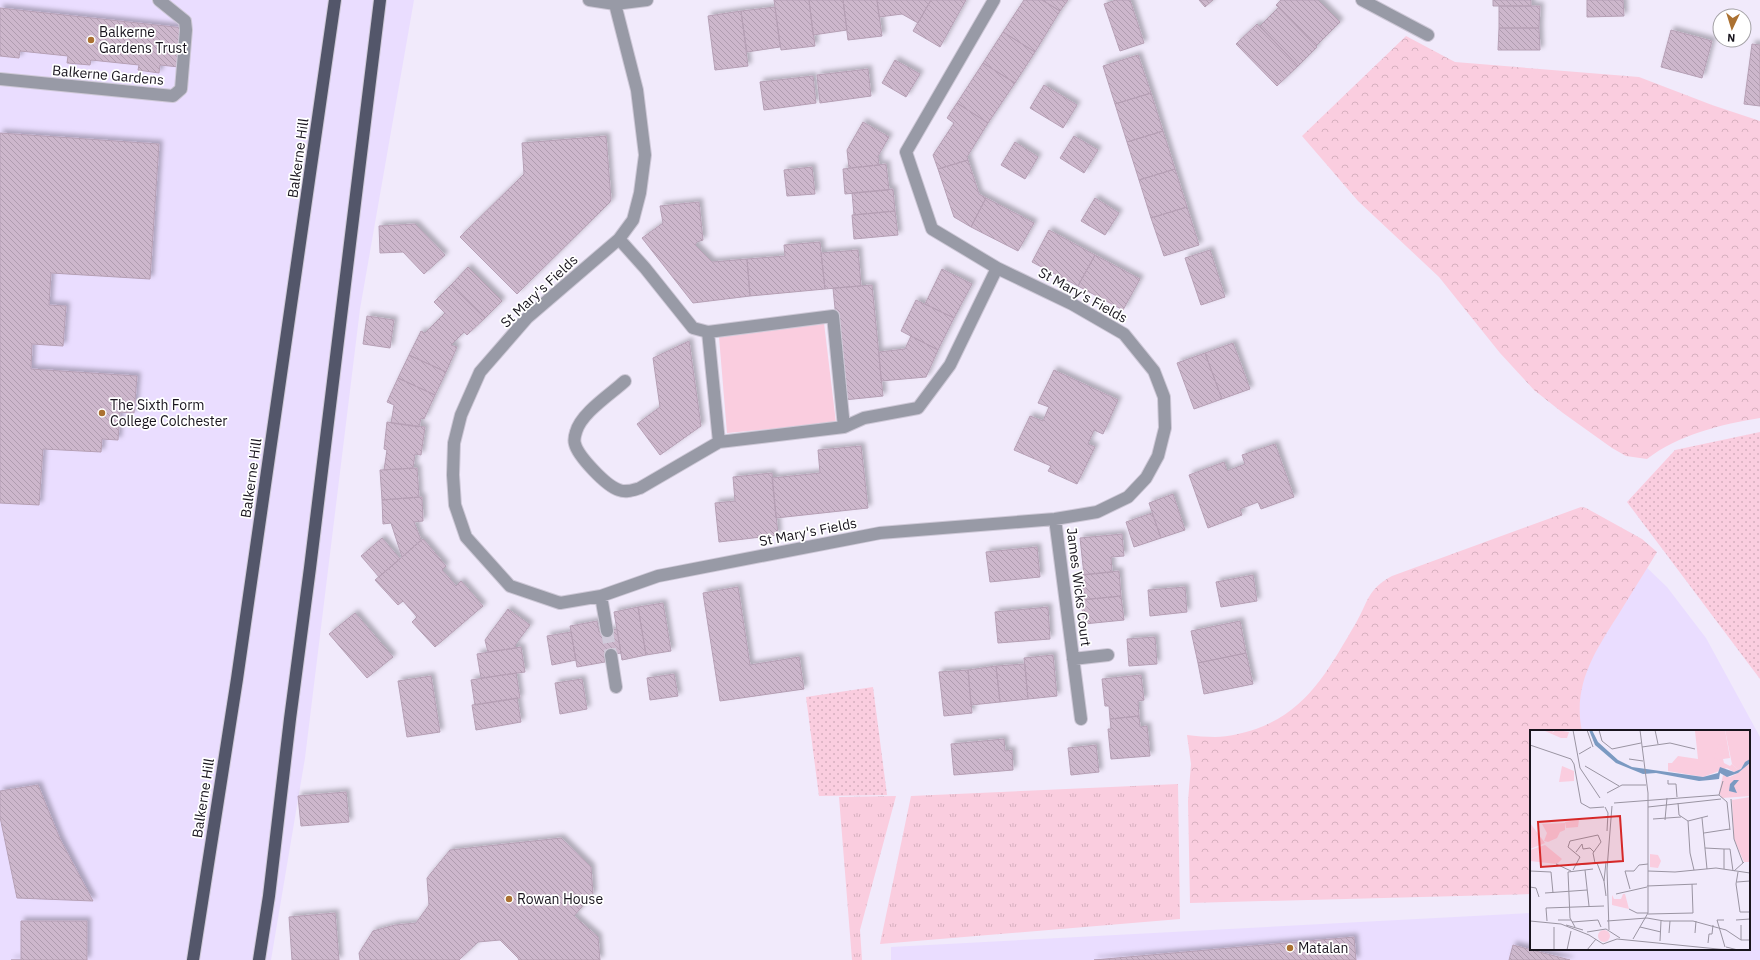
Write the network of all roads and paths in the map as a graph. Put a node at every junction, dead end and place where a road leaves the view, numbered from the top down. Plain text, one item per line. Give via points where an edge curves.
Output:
1 (159, 0) edge
2 (335, 0) edge
3 (382, 0) edge
4 (589, 0) edge
5 (647, 0) edge
6 (994, 0) edge
7 (1362, 0) edge
8 (615, 4) junction
9 (1428, 35) dead end
10 (0, 79) edge
11 (619, 238) junction
12 (998, 268) junction
13 (708, 332) junction
14 (625, 382) dead end
15 (844, 427) junction
16 (719, 442) junction
17 (1055, 519) junction
18 (601, 596) junction
19 (607, 631) tunnel mouth
20 (611, 655) tunnel mouth
21 (1108, 655) dead end
22 (1073, 659) junction
23 (616, 687) dead end
24 (1081, 719) dead end
25 (194, 960) edge
26 (259, 960) edge

1 - 10 street, Balkerne Gardens via 185,21 181,89 173,96
2 - 25 main road, Balkerne Hill
3 - 26 main road
4 - 8 street
5 - 8 street
6 - 12 street, St Mary's Fields via 906,152 932,229
7 - 9 street
8 - 11 street, St Mary's Fields via 637,90 645,155 640,193 632,220
11 - 13 street via 693,328
11 - 18 street, St Mary's Fields via 528,318 480,372 461,415 454,443 455,505 466,537 510,586 560,603
12 - 15 street via 950,365 918,408 864,418
12 - 17 street, St Mary's Fields via 1072,304 1124,334 1154,371 1164,397 1165,428 1158,456 1146,478 1128,496 1097,512
13 - 15 street via 833,316
13 - 16 street
14 - 16 street via 581,420 576,431 575,443 579,454 605,481 618,490 640,488
15 - 16 street
17 - 18 street, St Mary's Fields via 880,534 658,576
17 - 22 street, James Wicks Court
18 - 19 street
20 - 23 street
21 - 22 street, James Wicks Court
22 - 24 street, James Wicks Court

